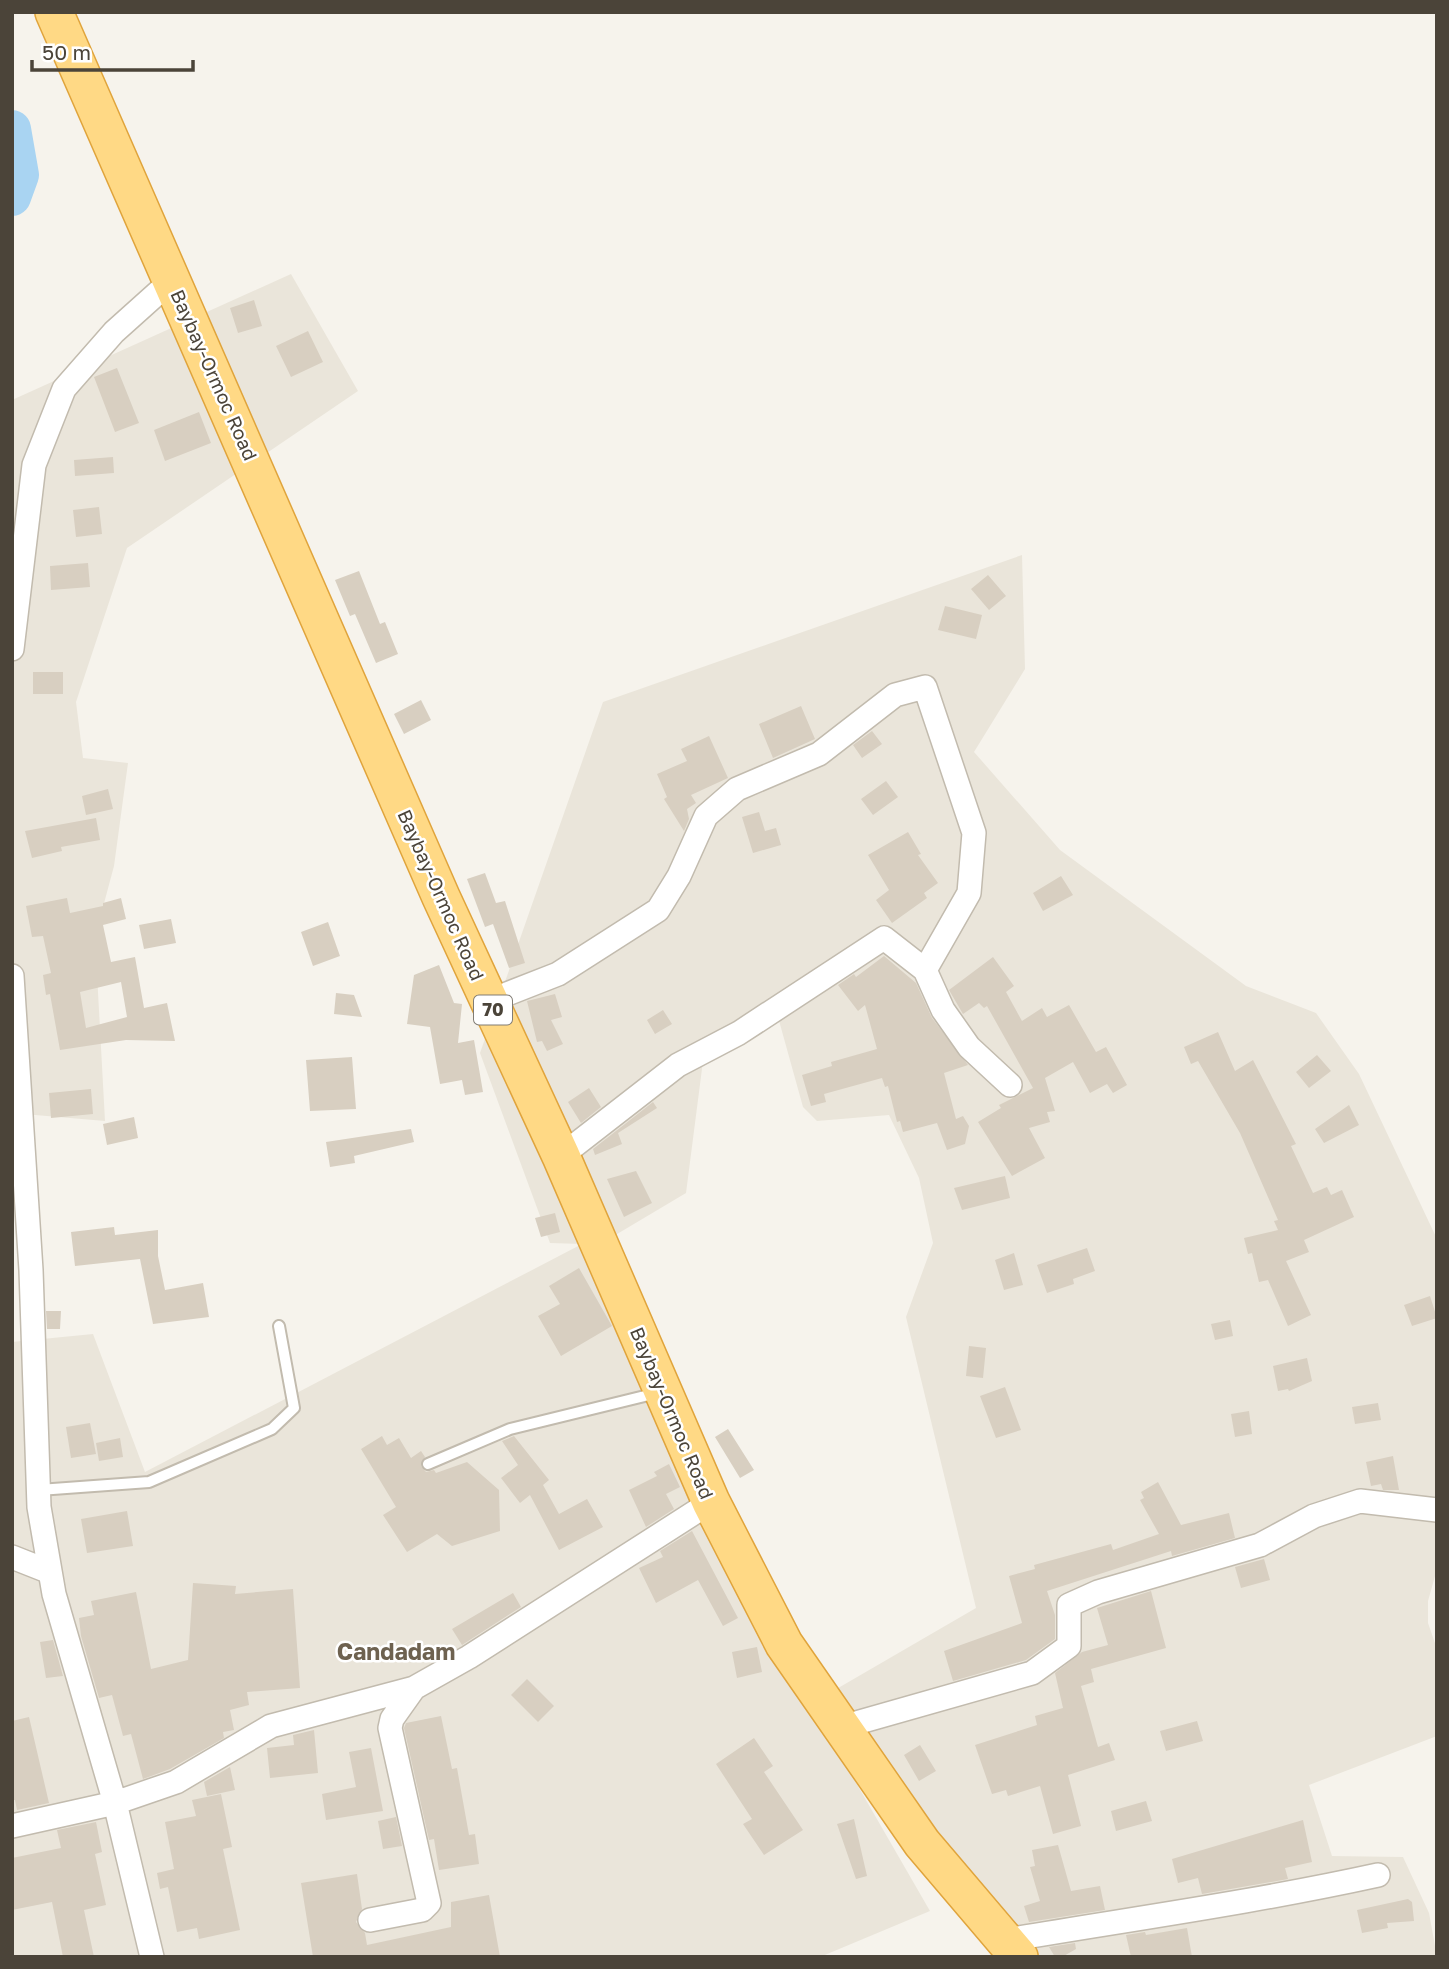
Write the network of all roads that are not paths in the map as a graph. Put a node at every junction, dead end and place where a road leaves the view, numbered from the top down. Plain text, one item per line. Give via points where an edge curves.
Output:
1 (54, 12) edge
2 (172, 279) junction
3 (20, 532) edge
4 (12, 649) edge
5 (925, 970) junction
6 (12, 976) edge
7 (489, 1001) junction
8 (1010, 1085) dead end
9 (561, 1156) junction
10 (279, 1326) dead end
11 (663, 1391) junction
12 (428, 1464) dead end
13 (39, 1490) junction
14 (711, 1502) junction
15 (1437, 1510) edge
16 (12, 1557) edge
17 (50, 1572) junction
18 (414, 1688) junction
19 (842, 1727) junction
20 (115, 1803) junction
21 (12, 1826) edge
22 (1378, 1875) dead end
23 (370, 1920) dead end
24 (1013, 1948) edge
25 (152, 1957) edge

1 - 2 highway, Baybay-Ormoc Road / 70
2 - 3 street via 114,332 64,389 34,465
2 - 7 highway, Baybay-Ormoc Road / 70
3 - 4 street
5 - 7 street via 969,893 974,833 925,687 895,695 819,754 737,789 706,816 658,910 558,974
5 - 8 street via 943,1010 969,1047
5 - 9 street via 884,938 739,1033 678,1065
6 - 13 street via 31,1270
7 - 9 highway, Baybay-Ormoc Road / 70
9 - 11 highway, Baybay-Ormoc Road / 70
10 - 13 lane via 294,1408 272,1429 149,1482
11 - 12 lane via 510,1429
11 - 14 highway, Baybay-Ormoc Road / 70
13 - 17 street
14 - 18 street
14 - 19 highway, Baybay-Ormoc Road / 70 via 784,1644
15 - 19 street via 1360,1501 1314,1516 1260,1545 1098,1592 1069,1605 1069,1646 1032,1673
16 - 17 street
17 - 20 street
18 - 20 street via 271,1726 186,1778
18 - 23 street via 390,1728 429,1903 422,1910
19 - 24 highway, Baybay-Ormoc Road / 70 via 922,1843
20 - 21 street
20 - 25 street
22 - 24 street

